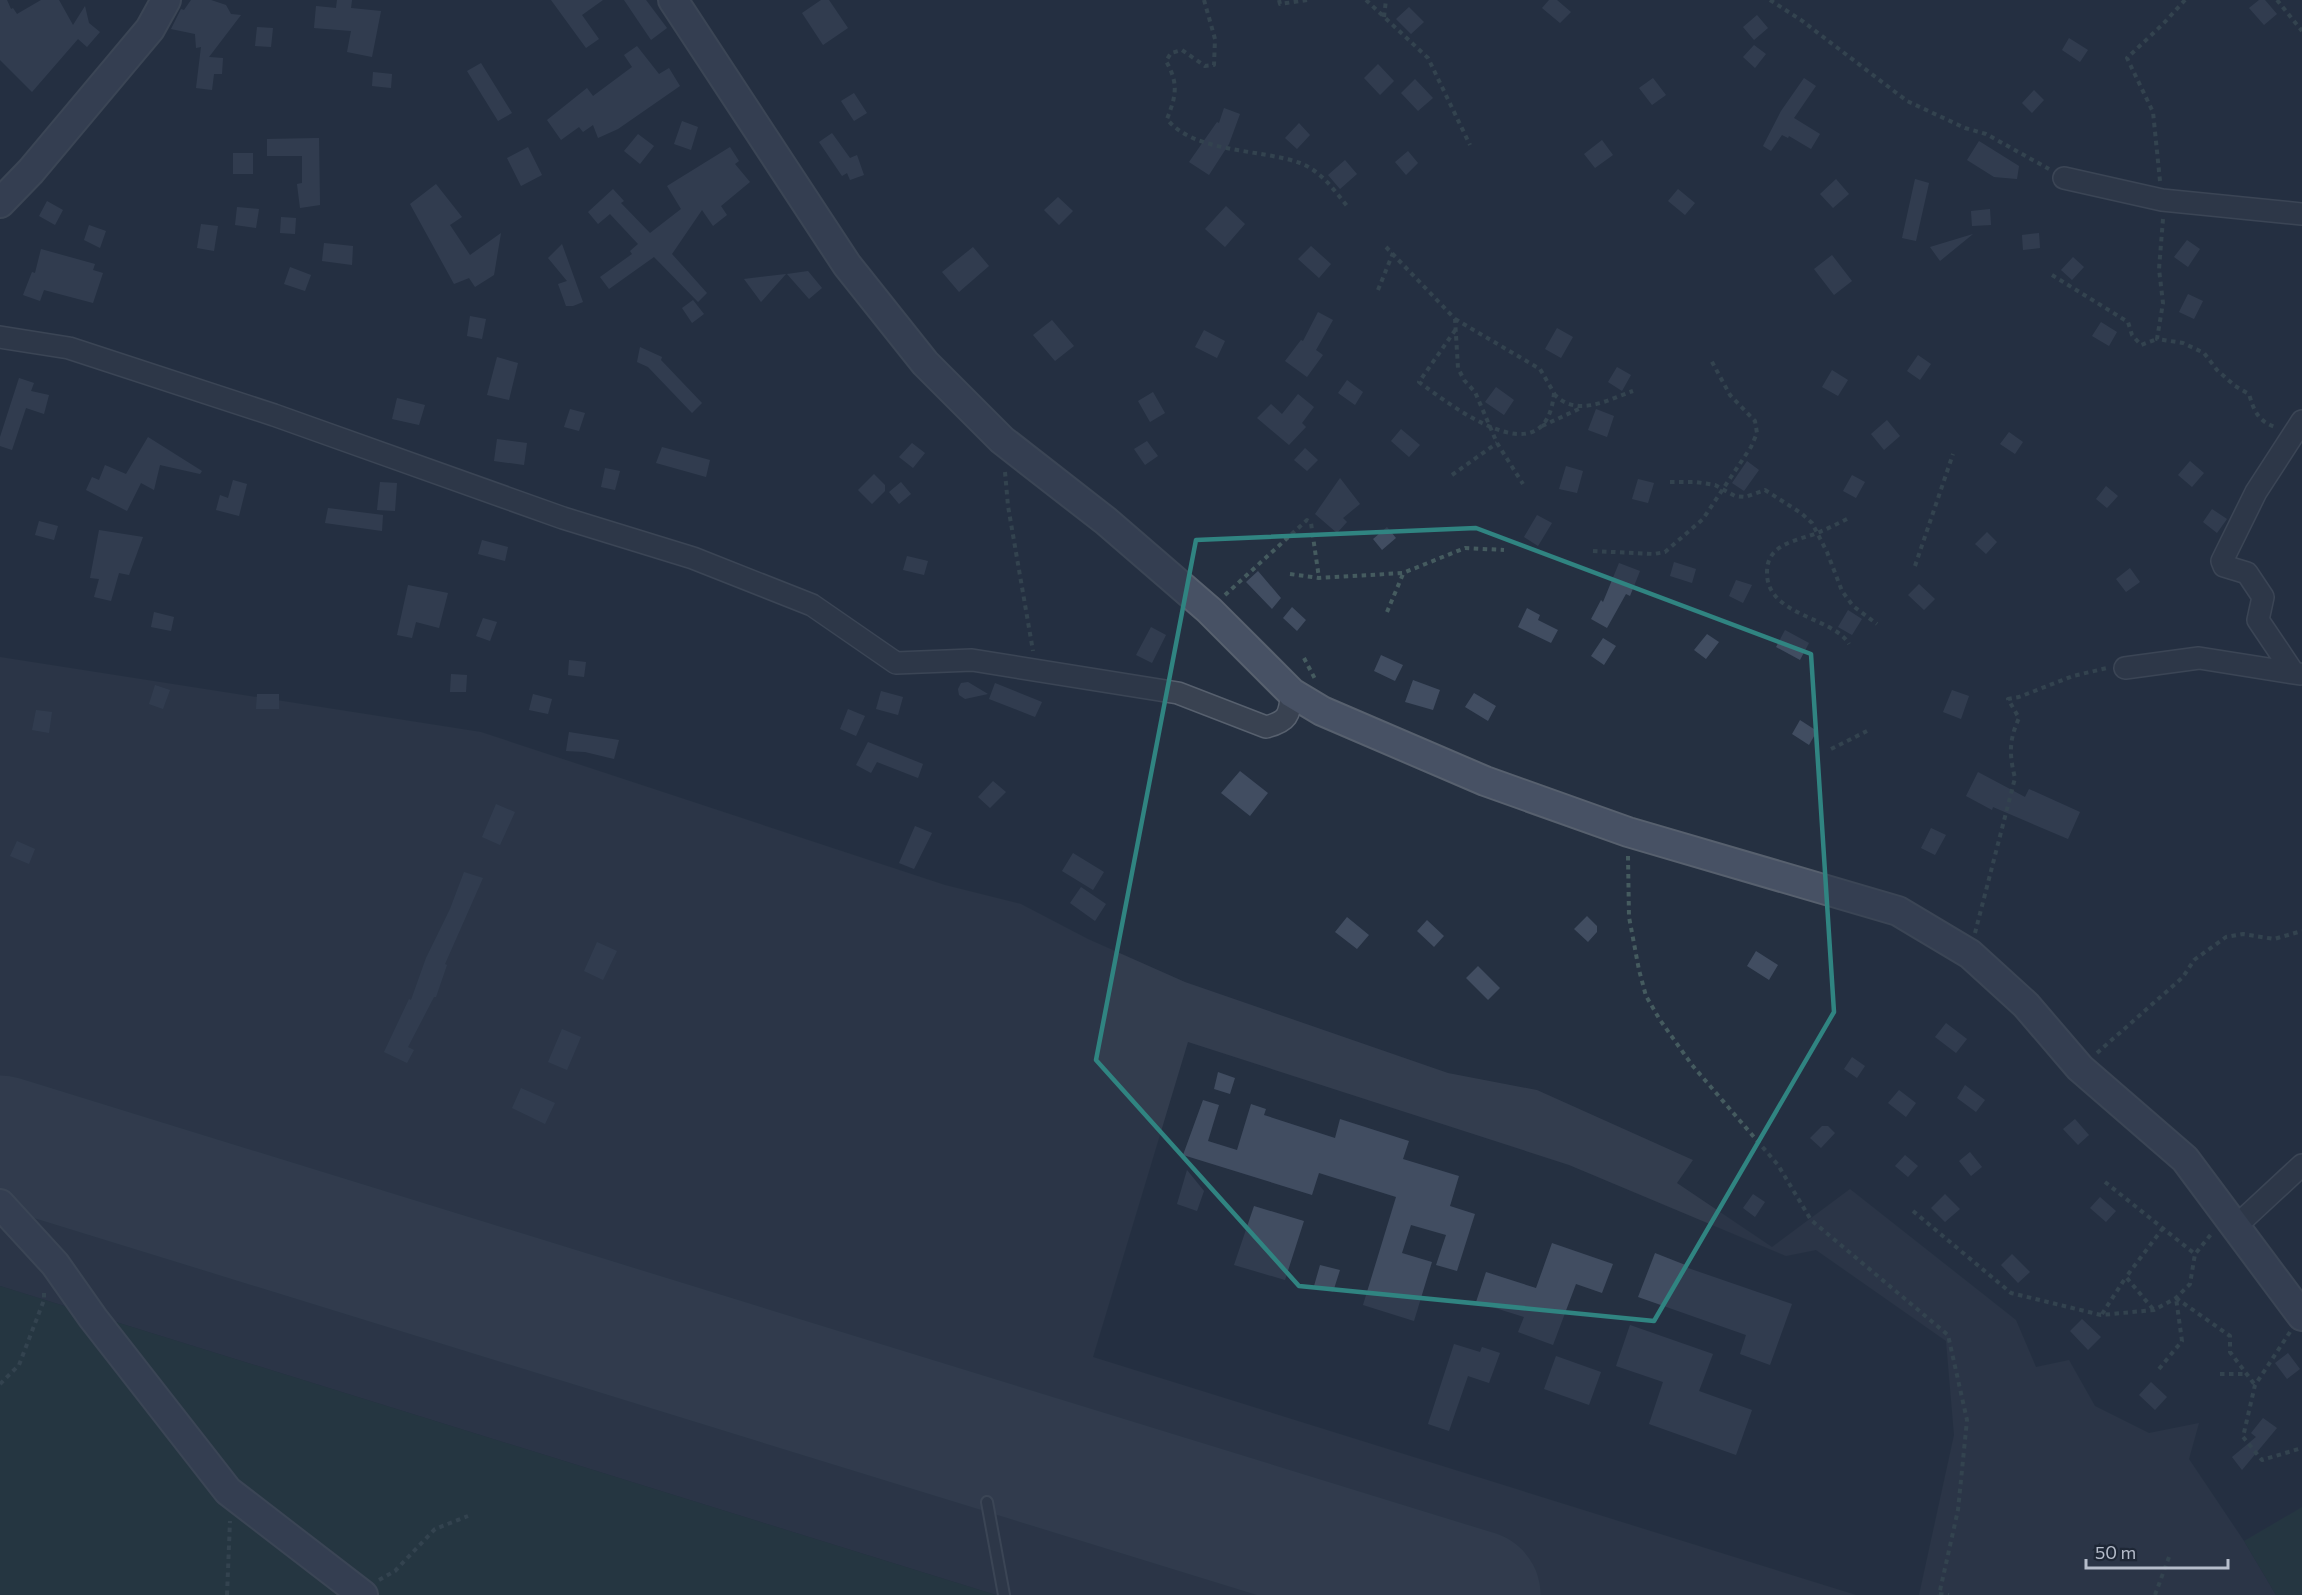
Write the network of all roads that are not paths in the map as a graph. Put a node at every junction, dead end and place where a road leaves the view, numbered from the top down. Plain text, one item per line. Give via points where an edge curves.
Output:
1 (166, 0) edge
2 (673, 0) edge
3 (2064, 178) road end
4 (0, 203) edge
5 (2302, 214) edge
6 (0, 337) edge
7 (2298, 428) edge
8 (2126, 669) road end
9 (2297, 673) edge
10 (1293, 693) junction
11 (2302, 1165) edge
12 (0, 1204) edge
13 (2230, 1222) junction
14 (2302, 1315) edge
15 (987, 1502) dead end
16 (360, 1593) edge
17 (1004, 1595) edge

1 - 4 main road via 150,29
2 - 10 main road via 854,276 925,363 1002,440 1106,521 1209,610
3 - 5 street via 2162,200
6 - 10 street via 69,348 274,415 563,518 693,558 812,605 896,663 961,659 1178,693 1266,727 1279,724 1289,714
7 - 9 street via 2256,492 2222,561 2224,566 2247,573 2263,597 2258,615 2261,625
8 - 9 street via 2199,658
10 - 13 main road via 1323,711 1485,781 1628,832 1898,911 1970,954 2026,1005 2080,1068 2186,1159
11 - 13 street
12 - 16 main road via 55,1264 228,1491
13 - 14 main road
15 - 17 lane

